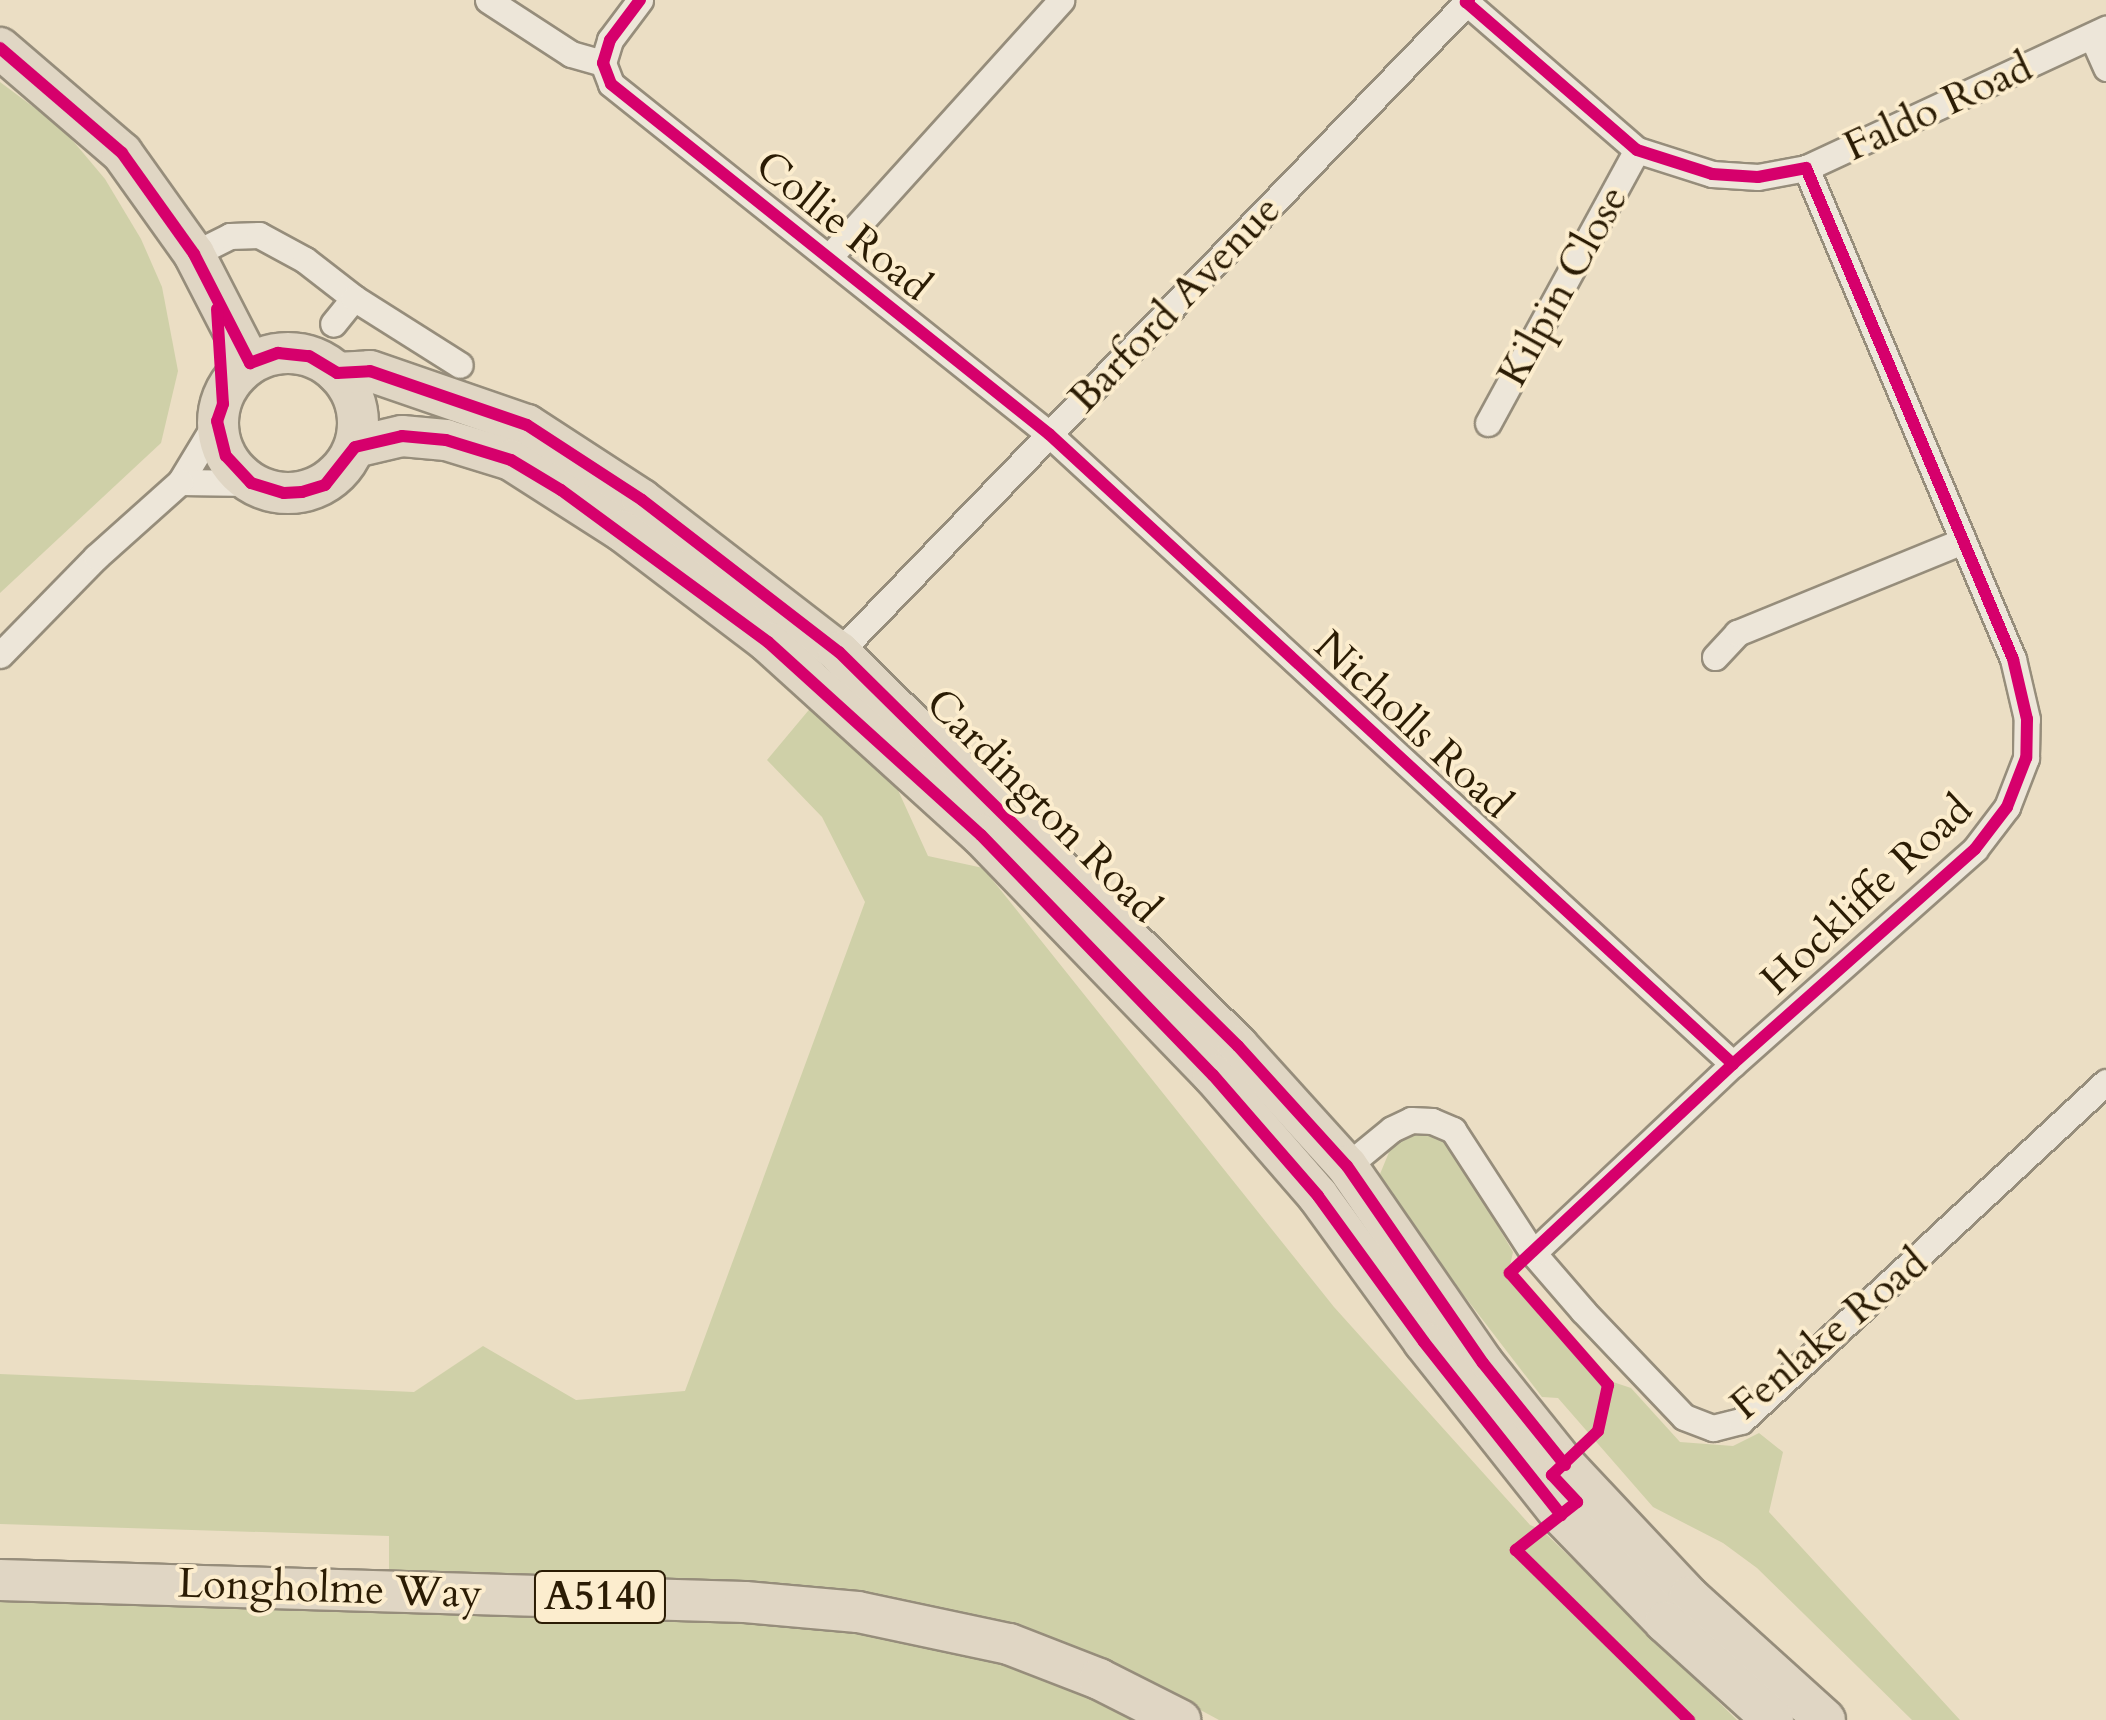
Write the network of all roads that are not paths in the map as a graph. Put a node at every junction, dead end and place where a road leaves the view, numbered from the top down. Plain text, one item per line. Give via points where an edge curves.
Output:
1 (488, 0) edge
2 (640, 0) edge
3 (1060, 0) edge
4 (1467, 1) edge
5 (2099, 32) edge
6 (0, 48) edge
7 (602, 63) junction
8 (2106, 68) edge
9 (1637, 150) junction
10 (1806, 168) junction
11 (194, 254) junction
12 (830, 256) junction
13 (216, 297) junction
14 (354, 298) junction
15 (334, 324) dead end
16 (250, 364) junction
17 (460, 365) dead end
18 (337, 372) junction
19 (220, 412) junction
20 (1488, 423) dead end
21 (1049, 434) junction
22 (354, 446) junction
23 (180, 482) junction
24 (251, 483) junction
25 (1963, 541) junction
26 (839, 652) junction
27 (0, 654) edge
28 (1715, 657) dead end
29 (1733, 1064) junction
30 (2106, 1082) edge
31 (1346, 1166) junction
32 (1533, 1253) junction
33 (0, 1580) edge
34 (1180, 1720) edge
35 (1773, 1720) edge
36 (1825, 1720) edge

1 - 7 street, Collie Road via 571,54
2 - 7 street via 610,40
3 - 12 street
4 - 9 street, Faldo Road
4 - 21 street, Barford Avenue
5 - 8 street
5 - 10 street, Faldo Road
6 - 11 main road via 122,152
7 - 12 street, Collie Road via 611,84
9 - 10 street, Faldo Road via 1712,174 1758,177
9 - 20 street, Kilpin Close
10 - 25 street, Hockliffe Road
11 - 13 main road
11 - 14 street via 230,236 259,234
12 - 21 street, Collie Road
13 - 16 main road
13 - 19 main road
14 - 15 street
14 - 17 street
16 - 18 main road via 278,353 310,356
16 - 19 main road via 230,383
18 - 22 main road via 358,416
18 - 26 main road, Cardington Road via 370,371 528,425 642,500
19 - 23 street
19 - 24 main road via 226,456
21 - 26 street, Barford Avenue
21 - 29 street, Nicholls Road
22 - 24 main road via 324,485 284,493
22 - 35 main road, Cardington Road via 402,436 446,440 511,460 622,531 768,642 982,835 1214,1075 1318,1196 1561,1515 1664,1622
23 - 24 street
23 - 27 street
25 - 28 street via 1737,633
25 - 29 street, Hockliffe Road via 2013,659 2027,719 2026,758 2007,807 1975,849
26 - 31 main road, Cardington Road via 1238,1046
29 - 32 street, Hockliffe Road
30 - 32 street, Fenlake Road via 1741,1421 1712,1428 1684,1417
31 - 32 street, Fenlake Road via 1412,1120 1453,1130
31 - 36 main road, Cardington Road via 1483,1363 1564,1465 1689,1597
33 - 34 main road, Longholme Way / A5140 via 745,1602 858,1612 1009,1644 1100,1678

